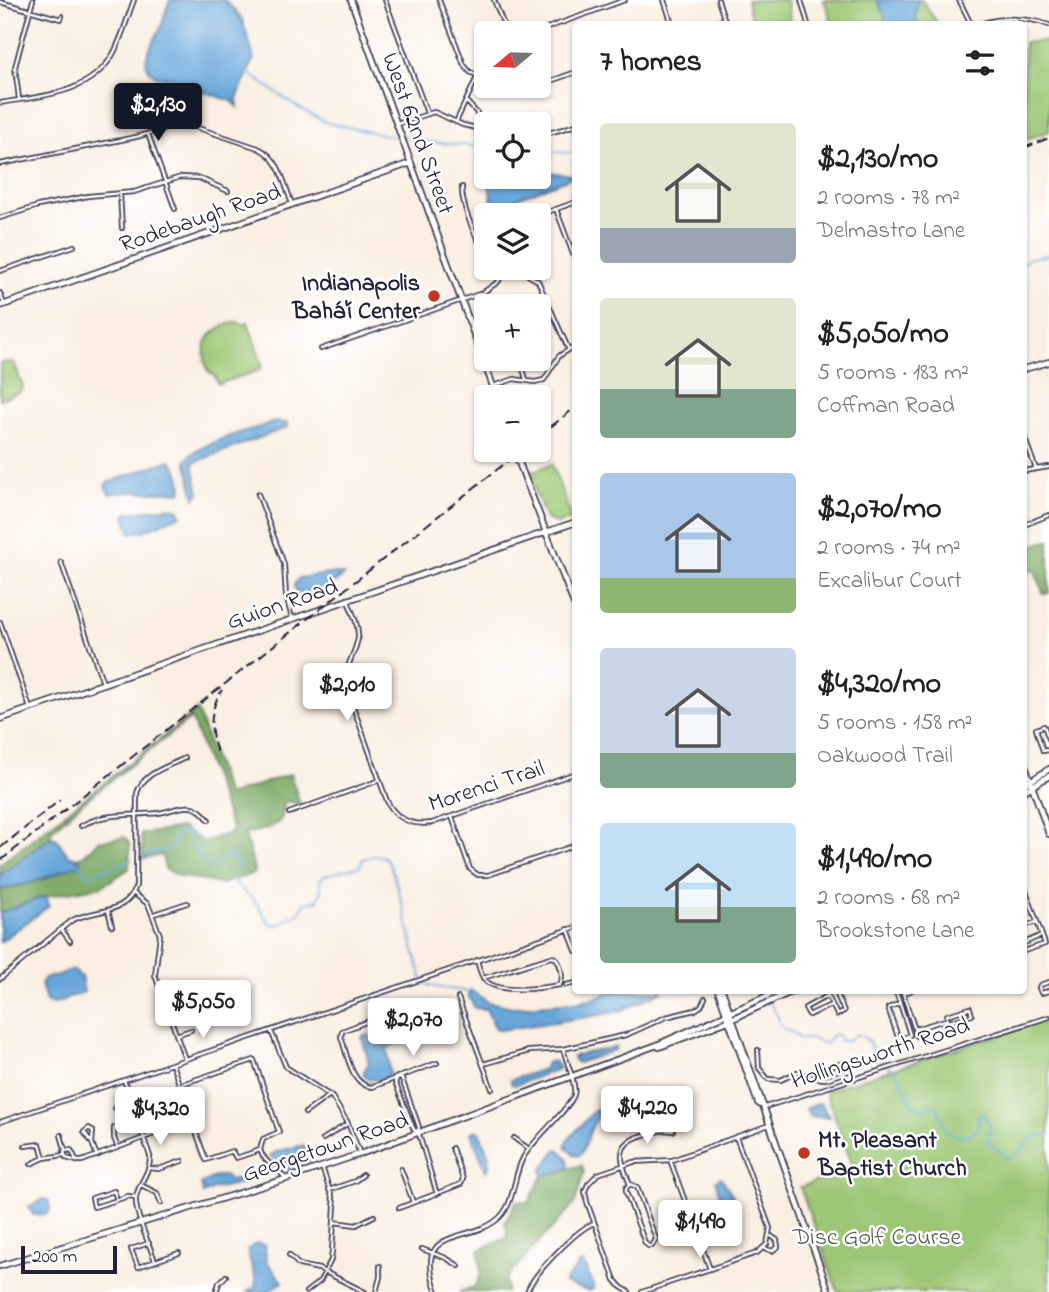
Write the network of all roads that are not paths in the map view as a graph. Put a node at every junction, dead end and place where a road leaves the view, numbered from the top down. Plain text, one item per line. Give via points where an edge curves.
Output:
1 (33, 0) edge
2 (134, 0) edge
3 (351, 0) edge
4 (385, 0) edge
5 (439, 0) edge
6 (494, 0) edge
7 (625, 0) edge
8 (664, 0) edge
9 (718, 0) edge
10 (801, 0) edge
11 (959, 0) edge
12 (0, 2) edge
13 (30, 11) junction
14 (62, 16) dead end
15 (724, 19) joint
16 (502, 21) edge
17 (671, 21) edge
18 (718, 21) edge
19 (807, 21) edge
20 (970, 21) edge
21 (993, 21) edge
22 (1049, 25) edge
23 (551, 27) edge
24 (474, 73) edge
25 (572, 74) edge
26 (551, 81) edge
27 (474, 84) edge
28 (19, 99) junction
29 (466, 101) junction
30 (0, 103) edge
31 (476, 112) edge
32 (427, 113) junction
33 (456, 122) junction
34 (398, 126) junction
35 (572, 126) edge
36 (474, 129) edge
37 (551, 132) edge
38 (148, 134) junction
39 (0, 163) edge
40 (411, 163) junction
41 (165, 182) junction
42 (462, 187) dead end
43 (228, 191) dead end
44 (120, 194) junction
45 (572, 203) edge
46 (292, 204) junction
47 (175, 209) dead end
48 (556, 209) junction
49 (551, 211) edge
50 (0, 218) edge
51 (122, 228) dead end
52 (474, 229) edge
53 (74, 246) dead end
54 (572, 251) edge
55 (0, 271) edge
56 (499, 280) edge
57 (536, 280) edge
58 (0, 293) edge
59 (463, 301) junction
60 (2, 305) edge
61 (572, 346) edge
62 (568, 348) junction
63 (321, 349) dead end
64 (1049, 362) edge
65 (1027, 368) edge
66 (523, 371) edge
67 (526, 380) junction
68 (493, 385) edge
69 (496, 385) edge
70 (1027, 444) edge
71 (519, 462) edge
72 (1049, 467) edge
73 (1036, 469) junction
74 (1027, 470) edge
75 (258, 494) dead end
76 (1049, 515) edge
77 (572, 523) edge
78 (1027, 524) edge
79 (546, 533) junction
80 (61, 562) dead end
81 (347, 599) junction
82 (572, 599) edge
83 (292, 618) junction
84 (0, 622) edge
85 (103, 683) junction
86 (30, 709) junction
87 (0, 719) edge
88 (1049, 724) edge
89 (1044, 726) junction
90 (1049, 739) edge
91 (1049, 750) edge
92 (185, 758) dead end
93 (1049, 769) edge
94 (1027, 772) edge
95 (572, 774) edge
96 (1049, 776) edge
97 (380, 780) junction
98 (1031, 783) junction
99 (1027, 784) edge
100 (1027, 788) edge
101 (137, 813) junction
102 (289, 813) dead end
103 (451, 816) junction
104 (209, 820) dead end
105 (81, 826) dead end
106 (1048, 831) edge
107 (572, 846) edge
108 (133, 893) junction
109 (1027, 894) edge
110 (187, 903) dead end
111 (108, 910) junction
112 (153, 915) junction
113 (1037, 922) junction
114 (1027, 925) edge
115 (112, 926) dead end
116 (572, 928) edge
117 (61, 929) junction
118 (568, 929) junction
119 (1042, 935) junction
120 (572, 940) edge
121 (70, 941) dead end
122 (1027, 942) edge
123 (1027, 950) edge
124 (477, 960) junction
125 (494, 975) junction
126 (483, 978) junction
127 (0, 979) edge
128 (1049, 982) edge
129 (572, 984) edge
130 (494, 985) junction
131 (566, 985) dead end
132 (177, 989) dead end
133 (1049, 990) edge
134 (162, 994) junction
135 (721, 994) edge
136 (782, 994) edge
137 (837, 994) edge
138 (897, 994) edge
139 (904, 994) edge
140 (775, 996) joint
141 (827, 996) joint
142 (458, 998) dead end
143 (705, 998) dead end
144 (900, 1003) junction
145 (831, 1004) junction
146 (407, 1013) dead end
147 (729, 1017) junction
148 (1049, 1017) edge
149 (946, 1019) junction
150 (915, 1029) junction
151 (191, 1030) dead end
152 (270, 1030) junction
153 (176, 1035) junction
154 (917, 1036) dead end
155 (563, 1049) junction
156 (758, 1050) dead end
157 (184, 1059) junction
158 (172, 1063) junction
159 (437, 1063) dead end
160 (482, 1064) junction
161 (760, 1070) junction
162 (750, 1074) junction
163 (571, 1076) junction
164 (398, 1078) junction
165 (815, 1078) junction
166 (124, 1080) junction
167 (179, 1085) junction
168 (492, 1089) dead end
169 (158, 1094) dead end
170 (330, 1095) junction
171 (132, 1102) junction
172 (762, 1106) junction
173 (116, 1108) dead end
174 (305, 1113) dead end
175 (0, 1122) edge
176 (348, 1123) junction
177 (769, 1125) junction
178 (114, 1128) dead end
179 (170, 1128) dead end
180 (673, 1131) dead end
181 (418, 1132) junction
182 (61, 1135) dead end
183 (144, 1136) junction
184 (736, 1136) junction
185 (514, 1138) dead end
186 (323, 1139) dead end
187 (92, 1143) dead end
188 (25, 1146) dead end
189 (118, 1148) junction
190 (452, 1148) dead end
191 (529, 1149) junction
192 (66, 1150) junction
193 (260, 1150) junction
194 (360, 1154) junction
195 (64, 1155) junction
196 (97, 1156) junction
197 (44, 1158) junction
198 (670, 1160) junction
199 (77, 1161) junction
200 (182, 1161) dead end
201 (31, 1164) dead end
202 (623, 1165) junction
203 (322, 1167) junction
204 (149, 1168) junction
205 (401, 1169) dead end
206 (363, 1175) dead end
207 (286, 1179) junction
208 (141, 1185) junction
209 (629, 1185) junction
210 (329, 1189) junction
211 (438, 1194) junction
212 (136, 1197) junction
213 (117, 1200) junction
214 (413, 1202) junction
215 (161, 1203) dead end
216 (399, 1208) dead end
217 (374, 1216) dead end
218 (334, 1222) junction
219 (142, 1223) junction
220 (594, 1223) junction
221 (770, 1236) junction
222 (149, 1243) junction
223 (764, 1248) junction
224 (422, 1249) dead end
225 (179, 1253) dead end
226 (434, 1253) junction
227 (289, 1255) dead end
228 (155, 1261) junction
229 (0, 1266) edge
230 (380, 1266) dead end
231 (459, 1266) dead end
232 (710, 1269) junction
233 (324, 1272) junction
234 (226, 1276) dead end
235 (620, 1286) junction
236 (616, 1290) dead end
237 (627, 1291) edge
238 (216, 1292) edge
239 (306, 1292) edge
240 (365, 1292) edge
241 (376, 1292) edge
242 (437, 1292) edge
243 (527, 1292) edge
244 (642, 1292) edge
245 (829, 1292) edge

1 - 13 street
2 - 28 street via 114,52 97,74 71,89
3 - 34 street, West 62nd Street
4 - 32 street
5 - 24 street via 463,64
6 - 16 street
7 - 23 street
8 - 17 street
9 - 15 street
10 - 19 street
11 - 20 street
12 - 13 street
13 - 14 street
13 - 28 street via 15,67
15 - 18 street
21 - 22 street via 1022,19
25 - 26 street
27 - 29 street
28 - 30 street
29 - 31 street
29 - 33 street
32 - 33 street
32 - 34 street
33 - 36 street
34 - 40 street, West 62nd Street
35 - 37 street
38 - 39 street
38 - 41 street
38 - 46 street via 187,125 262,149 276,161
40 - 46 street, Rodebaugh Road
40 - 59 street, West 62nd Street
41 - 43 street via 193,177
41 - 44 street
41 - 47 street
42 - 52 street
44 - 50 street via 90,195
44 - 51 street
45 - 48 street
46 - 60 street, Rodebaugh Road
48 - 49 street
48 - 54 street
53 - 55 street
56 - 59 street via 489,290
57 - 62 street
58 - 60 street
59 - 63 street
59 - 68 street, West 62nd Street
61 - 62 street
62 - 67 street via 544,380
64 - 65 street
66 - 67 street
67 - 69 street
70 - 73 street
71 - 79 street
72 - 73 street
73 - 74 street
75 - 83 street via 284,564
76 - 78 street
77 - 79 street, Guion Road
79 - 81 street, Guion Road
79 - 82 street
80 - 85 street
81 - 83 street, Guion Road
81 - 97 street via 358,636 346,667 346,687
83 - 85 street, Guion Road
84 - 86 street
85 - 86 street, Guion Road
86 - 87 street, Guion Road
88 - 89 street
89 - 90 street
89 - 91 street via 1035,731 1043,751
92 - 101 street via 142,781
93 - 98 street
94 - 98 street
95 - 103 street, Morenci Trail
96 - 98 street
97 - 102 street
97 - 103 street, Morenci Trail via 392,809 407,821 426,824
98 - 99 street
98 - 100 street
98 - 106 street
101 - 104 street via 191,807
101 - 105 street
101 - 108 street
103 - 107 street via 470,869 479,876
108 - 111 street via 122,905
108 - 112 street via 146,901
109 - 113 street
110 - 112 street
111 - 115 street
111 - 117 street via 78,917
112 - 134 street via 160,941 155,970
113 - 114 street
113 - 119 street
116 - 118 street
117 - 121 street
117 - 127 street
118 - 120 street
118 - 124 street
119 - 122 street
119 - 123 street via 1045,944
124 - 126 street
124 - 152 street
125 - 126 street
125 - 130 street
125 - 130 street via 551,957 559,963 562,980 561,985 519,989
126 - 130 street
128 - 133 street via 1038,988 1042,993
129 - 131 street
132 - 134 street
134 - 153 street
135 - 147 street
136 - 140 street, Georgetown Road
137 - 145 street via 844,1012 836,1015
138 - 144 street
139 - 150 street
140 - 147 street, Georgetown Road
141 - 145 street
141 - 145 street via 805,1008 809,1015
142 - 160 street
143 - 155 street via 695,1010 626,1035
144 - 144 street via 888,1009 899,1040 910,1035
146 - 164 street via 374,1019 341,1033 361,1084 372,1087
147 - 162 street
147 - 163 street, Georgetown Road
148 - 172 street, Hollingsworth Road
149 - 149 street via 972,1015 972,1009 947,1015
149 - 150 street
150 - 154 street
151 - 153 street
152 - 157 street
152 - 170 street via 286,1067
153 - 157 street
155 - 160 street via 529,1051
155 - 163 street
156 - 161 street
157 - 158 street
158 - 166 street
158 - 167 street
159 - 164 street
160 - 168 street
161 - 162 street
161 - 165 street via 773,1081 797,1072
162 - 172 street
163 - 181 street, Georgetown Road
163 - 191 street via 575,1086 572,1100
164 - 181 street via 411,1103
164 - 181 street
165 - 165 street via 821,1070 845,1062 852,1066 826,1079
166 - 171 street
166 - 175 street
167 - 193 street via 206,1160 232,1151 236,1158
167 - 193 street via 254,1060 279,1132 263,1139
169 - 171 street
170 - 174 street
170 - 176 street
171 - 173 street
171 - 183 street
172 - 177 street
176 - 186 street
176 - 194 street
177 - 184 street
177 - 245 street
178 - 189 street
179 - 183 street
180 - 202 street via 631,1140 622,1152
181 - 194 street, Georgetown Road
181 - 211 street
182 - 192 street
183 - 189 street
183 - 204 street
184 - 198 street
184 - 221 street
185 - 191 street
187 - 196 street
188 - 197 street via 40,1143
189 - 196 street
190 - 211 street via 463,1183
191 - 226 street via 500,1217 447,1239
192 - 195 street
192 - 199 street via 71,1150
193 - 207 street
194 - 203 street, Georgetown Road
195 - 197 street
195 - 199 street
196 - 199 street
197 - 201 street
198 - 202 street
198 - 232 street
200 - 204 street
202 - 209 street
202 - 220 street via 596,1176 587,1187
203 - 207 street, Georgetown Road
203 - 210 street
204 - 208 street
205 - 214 street
206 - 210 street
207 - 219 street, Georgetown Road
208 - 212 street
208 - 215 street via 157,1193
209 - 209 street via 626,1192 645,1243 652,1246 656,1239 637,1187
210 - 218 street
211 - 214 street
212 - 213 street
212 - 219 street
213 - 213 street via 95,1207 92,1198 113,1190
214 - 216 street
217 - 218 street via 356,1225
218 - 233 street via 331,1260
219 - 222 street
219 - 229 street, Georgetown Road
220 - 235 street
220 - 243 street via 579,1231
221 - 223 street
221 - 223 street via 778,1240 778,1248
222 - 228 street
222 - 228 street via 131,1249 136,1266
223 - 232 street
224 - 226 street
225 - 228 street
226 - 231 street
226 - 242 street via 431,1270
227 - 233 street via 299,1265
230 - 241 street
232 - 244 street
233 - 239 street
233 - 240 street
234 - 238 street
235 - 236 street
235 - 237 street

